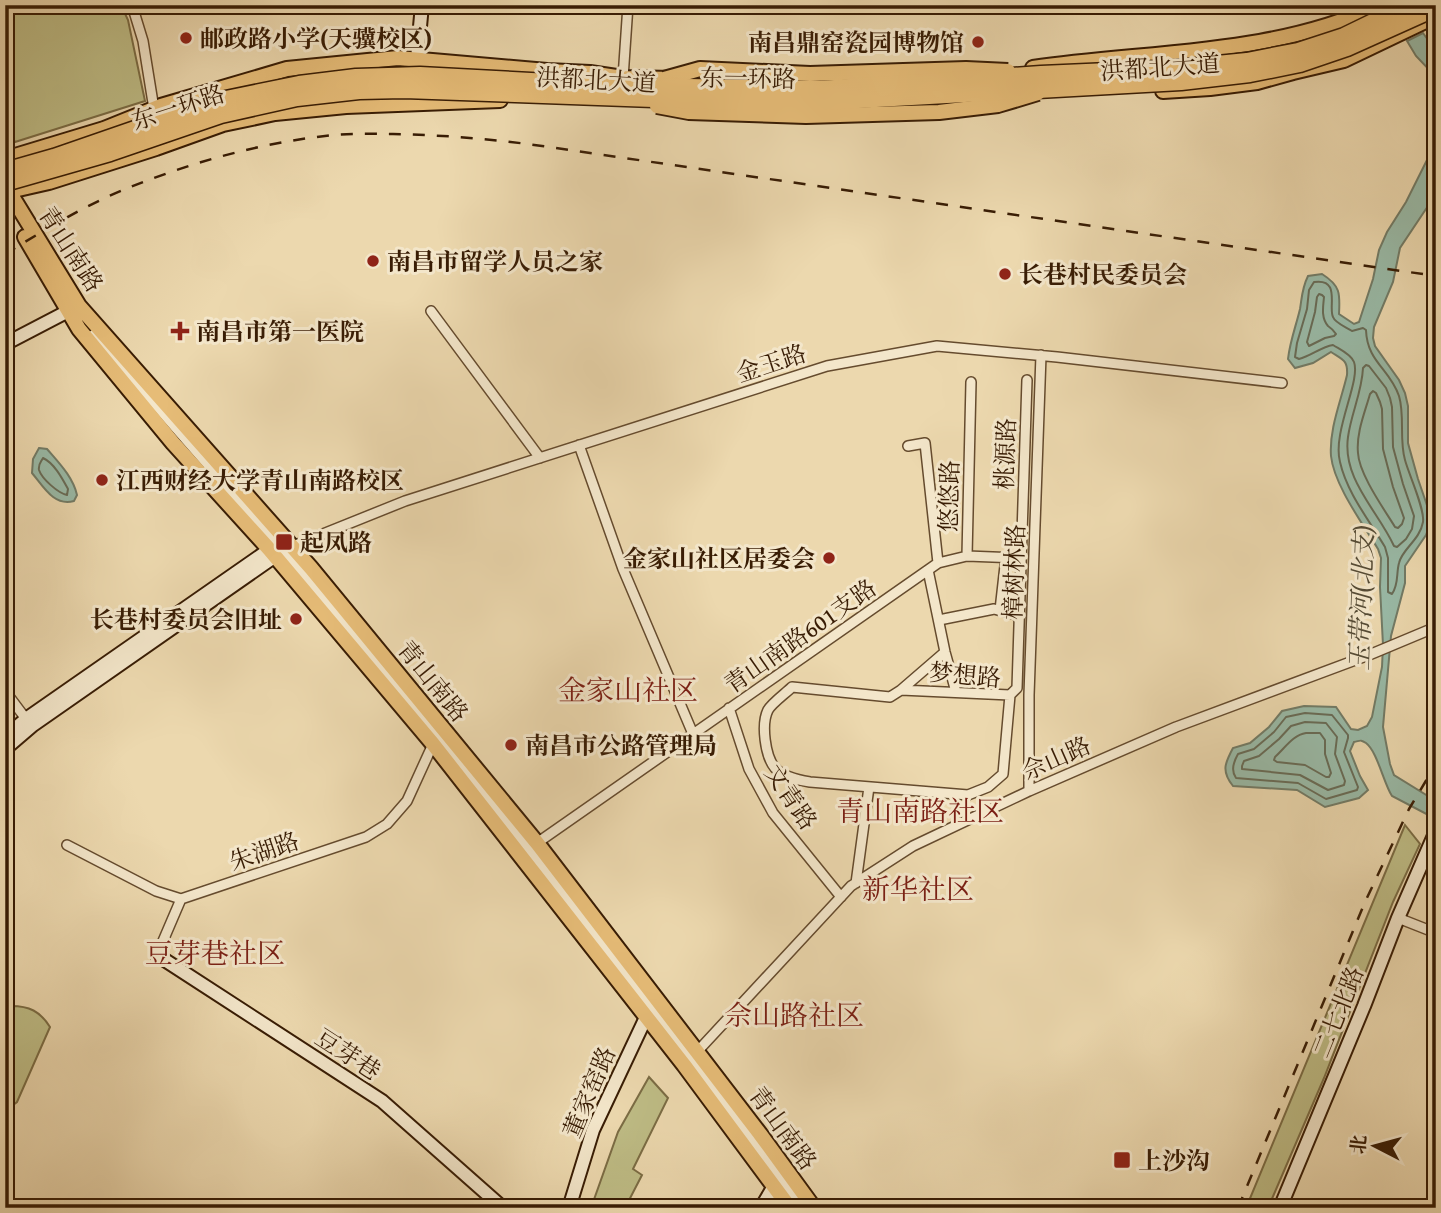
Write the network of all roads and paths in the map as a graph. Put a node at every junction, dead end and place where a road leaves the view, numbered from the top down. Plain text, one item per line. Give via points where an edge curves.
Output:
1 (132, 5) edge
2 (422, 5) edge
3 (628, 5) edge
4 (1402, 5) edge
5 (1408, 5) edge
6 (1374, 7) edge
7 (1436, 8) edge
8 (1353, 11) edge
9 (1436, 16) edge
10 (1415, 26) junction
11 (417, 59) junction
12 (1041, 74) junction
13 (623, 78) junction
14 (664, 79) junction
15 (1049, 90) junction
16 (657, 106) junction
17 (154, 109) junction
18 (5, 159) edge
19 (56, 163) junction
20 (5, 171) edge
21 (6, 191) edge
22 (74, 309) junction
23 (432, 312) dead end
24 (5, 344) edge
25 (1041, 355) junction
26 (1027, 380) dead end
27 (971, 382) dead end
28 (1282, 383) dead end
29 (579, 445) junction
30 (908, 446) dead end
31 (540, 458) junction
32 (280, 548) junction
33 (967, 556) junction
34 (1006, 557) junction
35 (1021, 558) junction
36 (938, 562) junction
37 (928, 570) junction
38 (1000, 610) junction
39 (1020, 616) junction
40 (939, 620) junction
41 (1436, 627) edge
42 (945, 652) junction
43 (901, 690) junction
44 (5, 691) edge
45 (956, 692) junction
46 (1010, 695) junction
47 (1029, 695) junction
48 (729, 708) junction
49 (26, 719) junction
50 (693, 734) junction
51 (5, 737) edge
52 (433, 744) junction
53 (5, 750) edge
54 (869, 787) junction
55 (1029, 791) junction
56 (1436, 831) edge
57 (537, 843) junction
58 (67, 845) dead end
59 (856, 883) junction
60 (841, 897) junction
61 (181, 899) junction
62 (1398, 918) junction
63 (1436, 933) edge
64 (157, 955) joint
65 (651, 1006) junction
66 (691, 1059) junction
67 (774, 1186) junction
68 (503, 1208) edge
69 (569, 1208) edge
70 (761, 1208) edge
71 (790, 1208) edge
72 (797, 1208) edge
73 (804, 1208) edge
74 (814, 1208) edge
75 (1280, 1208) edge

1 - 17 street
2 - 11 main road
3 - 13 street
4 - 10 main road
5 - 12 highway, 东一环路, bridge via 1344,36 1247,61
6 - 8 main road, 洪都北大道
7 - 15 highway, 东一环路, bridge via 1300,64 1181,82
8 - 14 main road, 洪都北大道 via 1347,20 1217,50 1000,73 832,84
9 - 10 main road, 洪都北大道
10 - 16 main road, 洪都北大道 via 1344,60 1256,82 1210,88 816,110
11 - 13 main road, 洪都北大道
11 - 17 main road, 洪都北大道 via 287,69
12 - 14 main road, bridge via 966,69 810,74 701,69
12 - 19 highway, 东一环路, bridge via 820,89 356,76 216,101
13 - 14 main road, 洪都北大道
15 - 16 main road, bridge via 998,105 939,112 806,116
15 - 19 highway, 东一环路, bridge via 823,102 359,91 297,98 221,115 110,153
16 - 21 main road, 洪都北大道 via 532,99 275,113 223,124 49,183
17 - 18 main road, 洪都北大道
19 - 20 highway, bridge
19 - 21 highway, bridge
21 - 22 main road, 青山南路
22 - 24 main road
22 - 32 main road, 青山南路 via 79,329 173,443
23 - 31 street
25 - 28 street, 金玉路
25 - 29 street, 金玉路 via 937,346 827,366
25 - 47 street, 樟树林路
26 - 35 street, 桃源路
27 - 33 street, 悠悠路
29 - 31 street, 金玉路
29 - 50 street via 623,569
30 - 36 street via 925,443
31 - 32 street, 金玉路 via 405,501
32 - 49 main road
32 - 52 main road, 青山南路
32 - 53 main road via 33,725
32 - 57 main road, 青山南路
32 - 65 main road
33 - 34 street, 悠悠路
33 - 36 street
34 - 35 street, 悠悠路
34 - 38 street
35 - 39 street, 桃源路
36 - 37 street, 青山南路601支路
37 - 40 street
37 - 48 street, 青山南路601支路
38 - 39 street
38 - 40 street
39 - 46 street, 桃源路 via 1017,688
40 - 42 street
41 - 55 street, 佘山路 via 1175,727
42 - 43 street
42 - 45 street
43 - 45 street, 梦想路
43 - 54 street, 梦想路 via 890,697 792,687 768,710 764,733 775,769 810,782
44 - 49 street
45 - 46 street, 梦想路
46 - 47 street
46 - 54 street, 梦想路 via 1003,774 988,787 968,795
47 - 55 street, 樟树林路
48 - 50 street, 青山南路601支路
48 - 60 street, 文青路 via 749,769 774,813
49 - 51 main road
50 - 57 street, 青山南路601支路
52 - 61 street, 朱湖路 via 407,801 376,831
52 - 65 main road, 青山南路
54 - 59 street
55 - 59 street, 佘山路 via 913,846
56 - 62 main road, 二七北路
57 - 65 main road, 青山南路
58 - 61 street
59 - 60 street, 佘山路
60 - 66 street, 佘山路
61 - 64 street
62 - 63 street
62 - 75 main road, 二七北路
64 - 68 main road, 豆芽巷 via 382,1101
65 - 66 main road, 青山南路
65 - 66 main road, 青山南路
65 - 69 main road, 董家窑路 via 593,1130
66 - 67 main road, 青山南路
66 - 72 main road
66 - 73 main road
66 - 74 main road, 青山南路 via 760,1133
67 - 70 main road
67 - 71 main road, 青山南路

